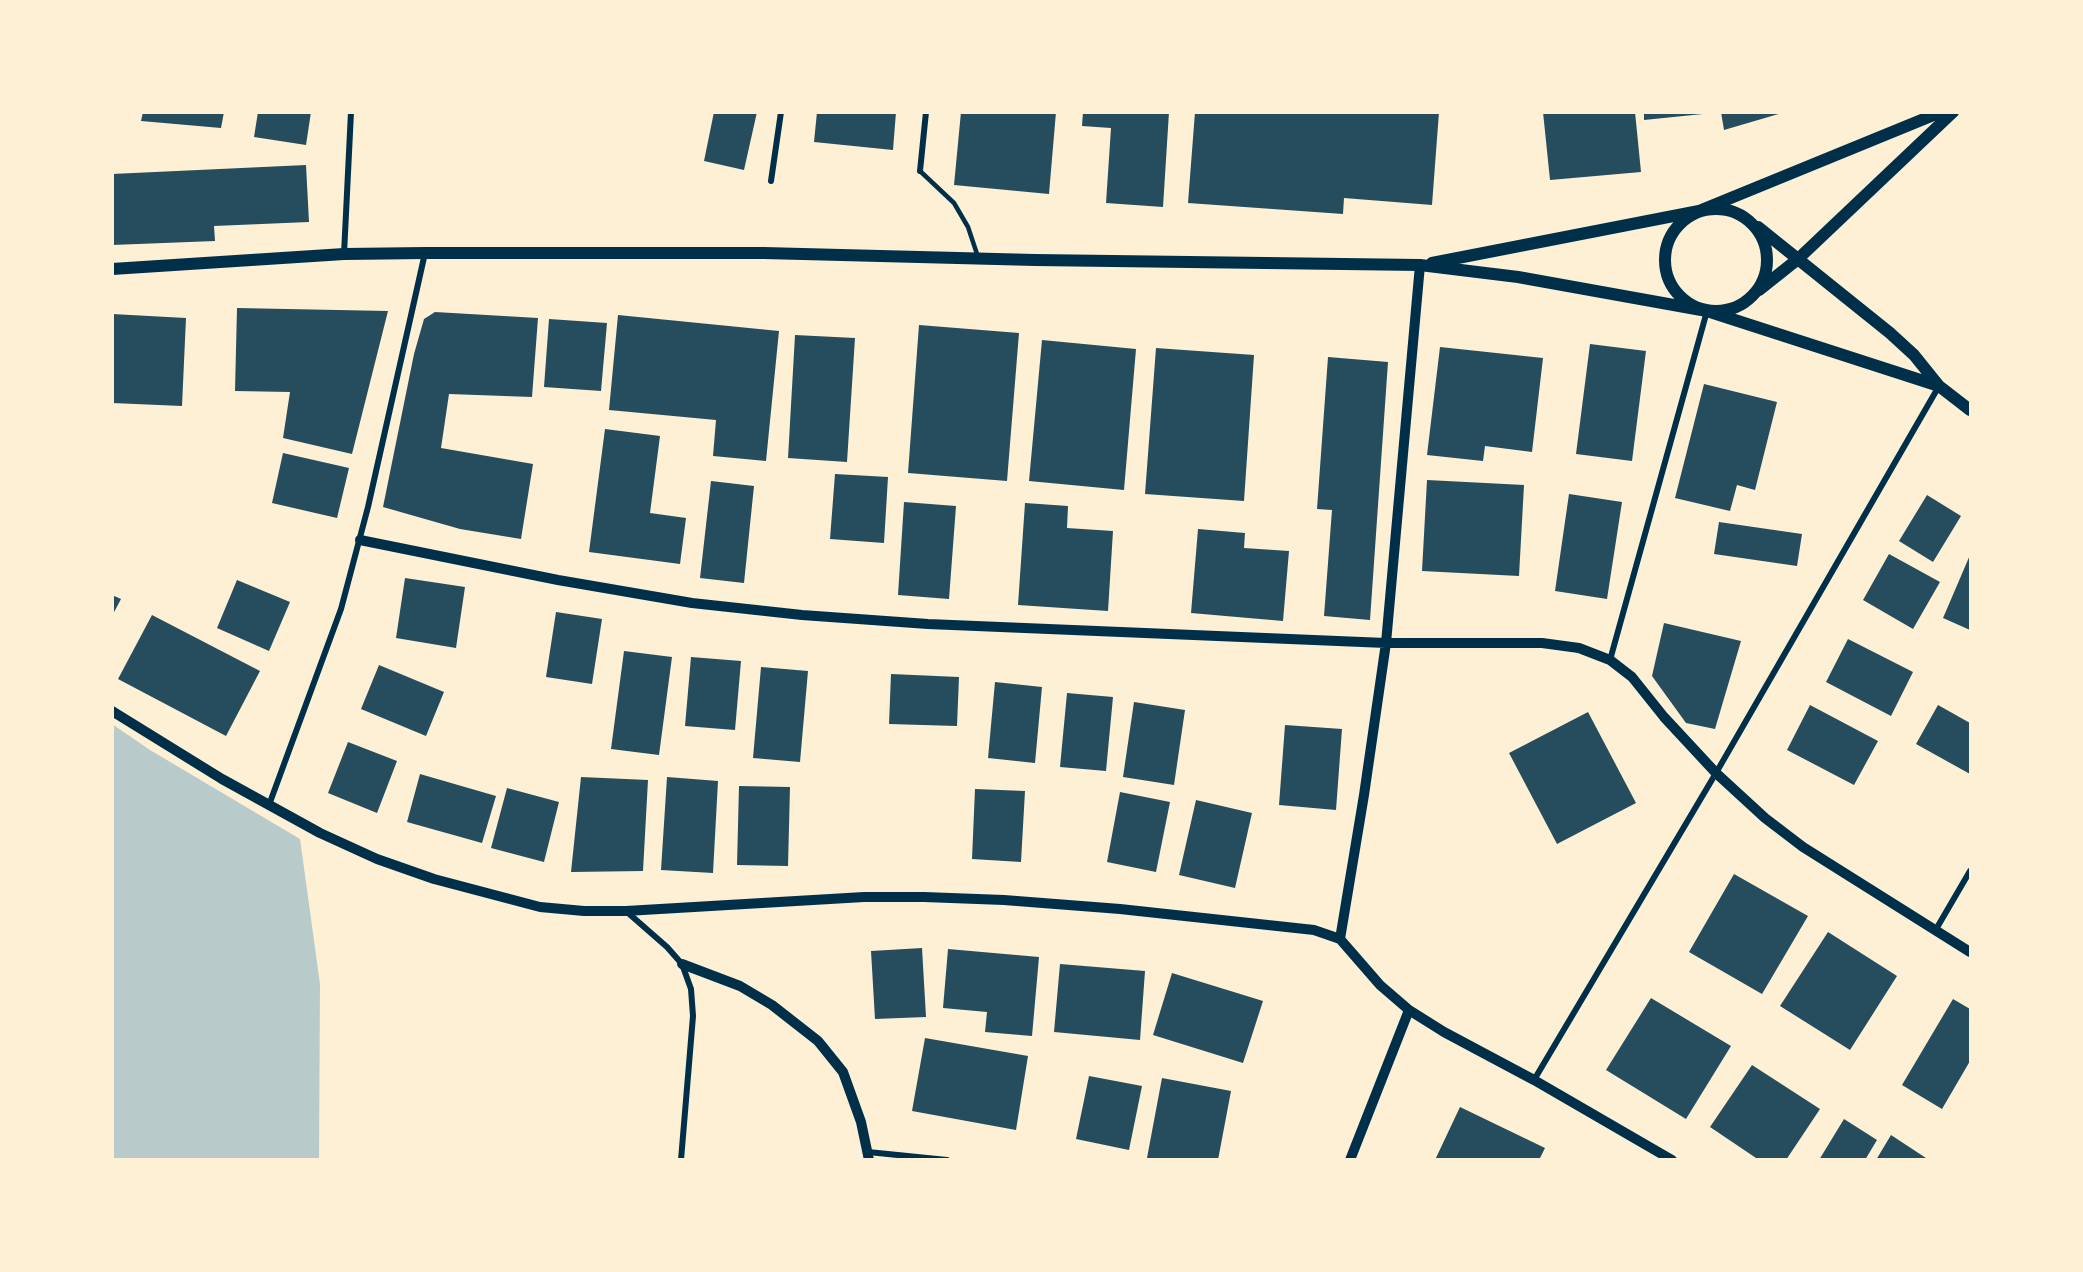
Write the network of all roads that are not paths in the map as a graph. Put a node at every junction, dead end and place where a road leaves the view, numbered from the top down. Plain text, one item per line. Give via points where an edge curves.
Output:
1 (351, 112) edge
2 (782, 112) edge
3 (926, 112) edge
4 (1941, 112) edge
5 (1953, 112) edge
6 (920, 171) joint
7 (771, 181) dead end
8 (1699, 211) junction
9 (1747, 219) junction
10 (425, 253) junction
11 (344, 254) junction
12 (979, 259) junction
13 (1798, 259) junction
14 (1420, 265) junction
15 (112, 269) edge
16 (1754, 295) junction
17 (1707, 311) junction
18 (1939, 386) junction
19 (1971, 410) edge
20 (360, 540) junction
21 (1386, 643) junction
22 (1610, 660) junction
23 (112, 711) edge
24 (1716, 773) junction
25 (269, 806) junction
26 (1971, 871) edge
27 (626, 911) junction
28 (1935, 931) junction
29 (1340, 939) junction
30 (1971, 952) edge
31 (682, 964) junction
32 (1409, 1010) junction
33 (1534, 1080) junction
34 (868, 1156) edge
35 (681, 1160) edge
36 (947, 1160) edge
37 (1350, 1160) edge
38 (1672, 1160) edge

1 - 11 street
2 - 7 street
3 - 6 street
4 - 8 main road
5 - 13 main road
6 - 12 lane via 954,203 968,227
8 - 9 main road via 1724,209
8 - 14 main road
8 - 17 main road via 1673,231 1664,263 1677,294
9 - 13 main road
9 - 16 main road via 1766,246 1763,280
10 - 11 main road
10 - 12 main road via 764,253
10 - 20 street
11 - 15 main road
12 - 14 main road
13 - 16 main road
13 - 18 main road via 1890,333
14 - 17 main road via 1518,277
14 - 21 street
16 - 17 main road via 1724,311
17 - 18 main road
17 - 22 street
18 - 19 main road
18 - 24 street
20 - 21 street via 692,603 802,615
20 - 25 street via 341,609
21 - 22 street via 1542,643 1579,648
21 - 29 street
22 - 24 street via 1632,677
23 - 25 street
24 - 28 street via 1803,847
24 - 33 street
25 - 27 street via 377,859 434,879 540,907
26 - 28 street
27 - 29 street via 864,897 970,898 1285,926
27 - 31 street
28 - 30 street
29 - 32 street via 1380,985
31 - 34 street via 740,986 818,1041 843,1072
31 - 35 street via 691,989 693,1016
32 - 33 street
32 - 37 street
33 - 38 street
34 - 36 street

